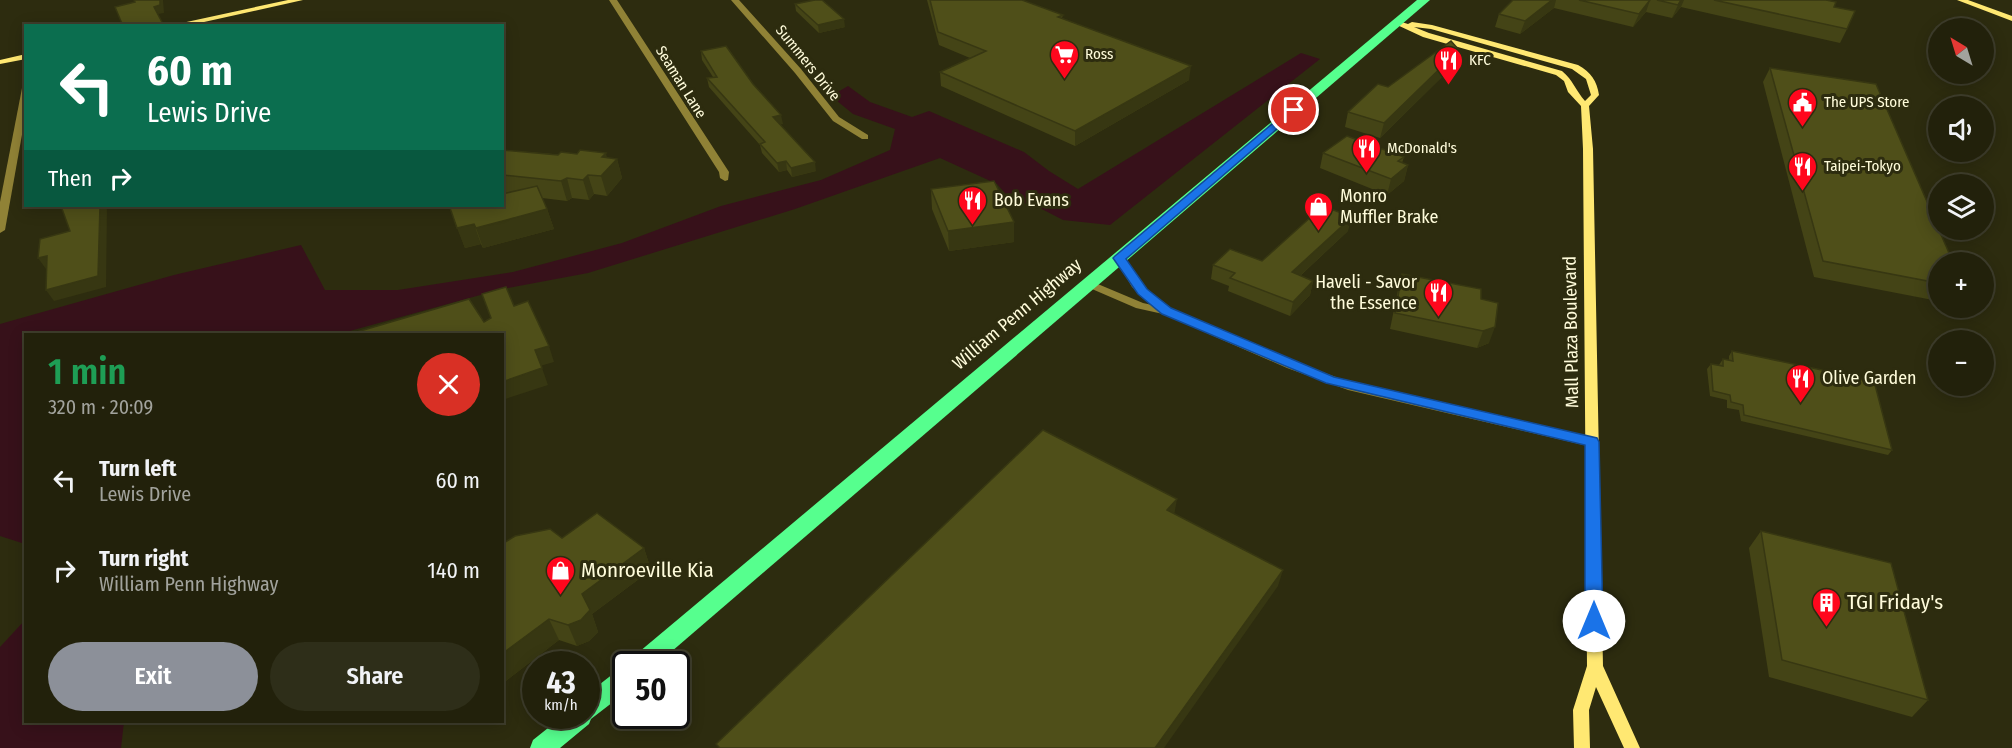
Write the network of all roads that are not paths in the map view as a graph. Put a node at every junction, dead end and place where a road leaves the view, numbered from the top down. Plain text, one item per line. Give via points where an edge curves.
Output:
1 (299, 0) edge
2 (613, 0) edge
3 (735, 0) edge
4 (1424, 0) edge
5 (1961, 0) edge
6 (2012, 19) edge
7 (1398, 22) junction
8 (182, 24) edge
9 (24, 57) edge
10 (0, 62) edge
11 (24, 96) edge
12 (1585, 106) junction
13 (865, 136) dead end
14 (725, 178) dead end
15 (0, 230) edge
16 (1119, 258) junction
17 (1089, 284) junction
18 (1166, 311) junction
19 (1592, 442) junction
20 (655, 651) edge
21 (1595, 666) junction
22 (612, 689) edge
23 (600, 698) edge
24 (565, 729) edge
25 (542, 748) edge
26 (1582, 748) edge
27 (1632, 748) edge

1 - 8 main road
2 - 14 street, Seaman Lane
3 - 13 street, Summers Drive via 836,119
4 - 7 highway, William Penn Highway
5 - 6 main road
7 - 12 main road via 1426,35 1559,73
7 - 12 main road, Mall Plaza Boulevard via 1432,27 1575,67 1593,84 1595,95
7 - 16 highway, William Penn Highway
9 - 10 main road
11 - 15 street
12 - 19 main road, Mall Plaza Boulevard
16 - 17 highway, William Penn Highway
16 - 18 street via 1136,285
17 - 18 street via 1140,306
17 - 20 highway, William Penn Highway
18 - 19 street via 1352,387
19 - 21 main road, Mall Plaza Boulevard
21 - 26 main road, Mall Plaza Boulevard via 1581,710
21 - 27 main road, Mall Plaza Boulevard
22 - 23 highway
24 - 25 highway

